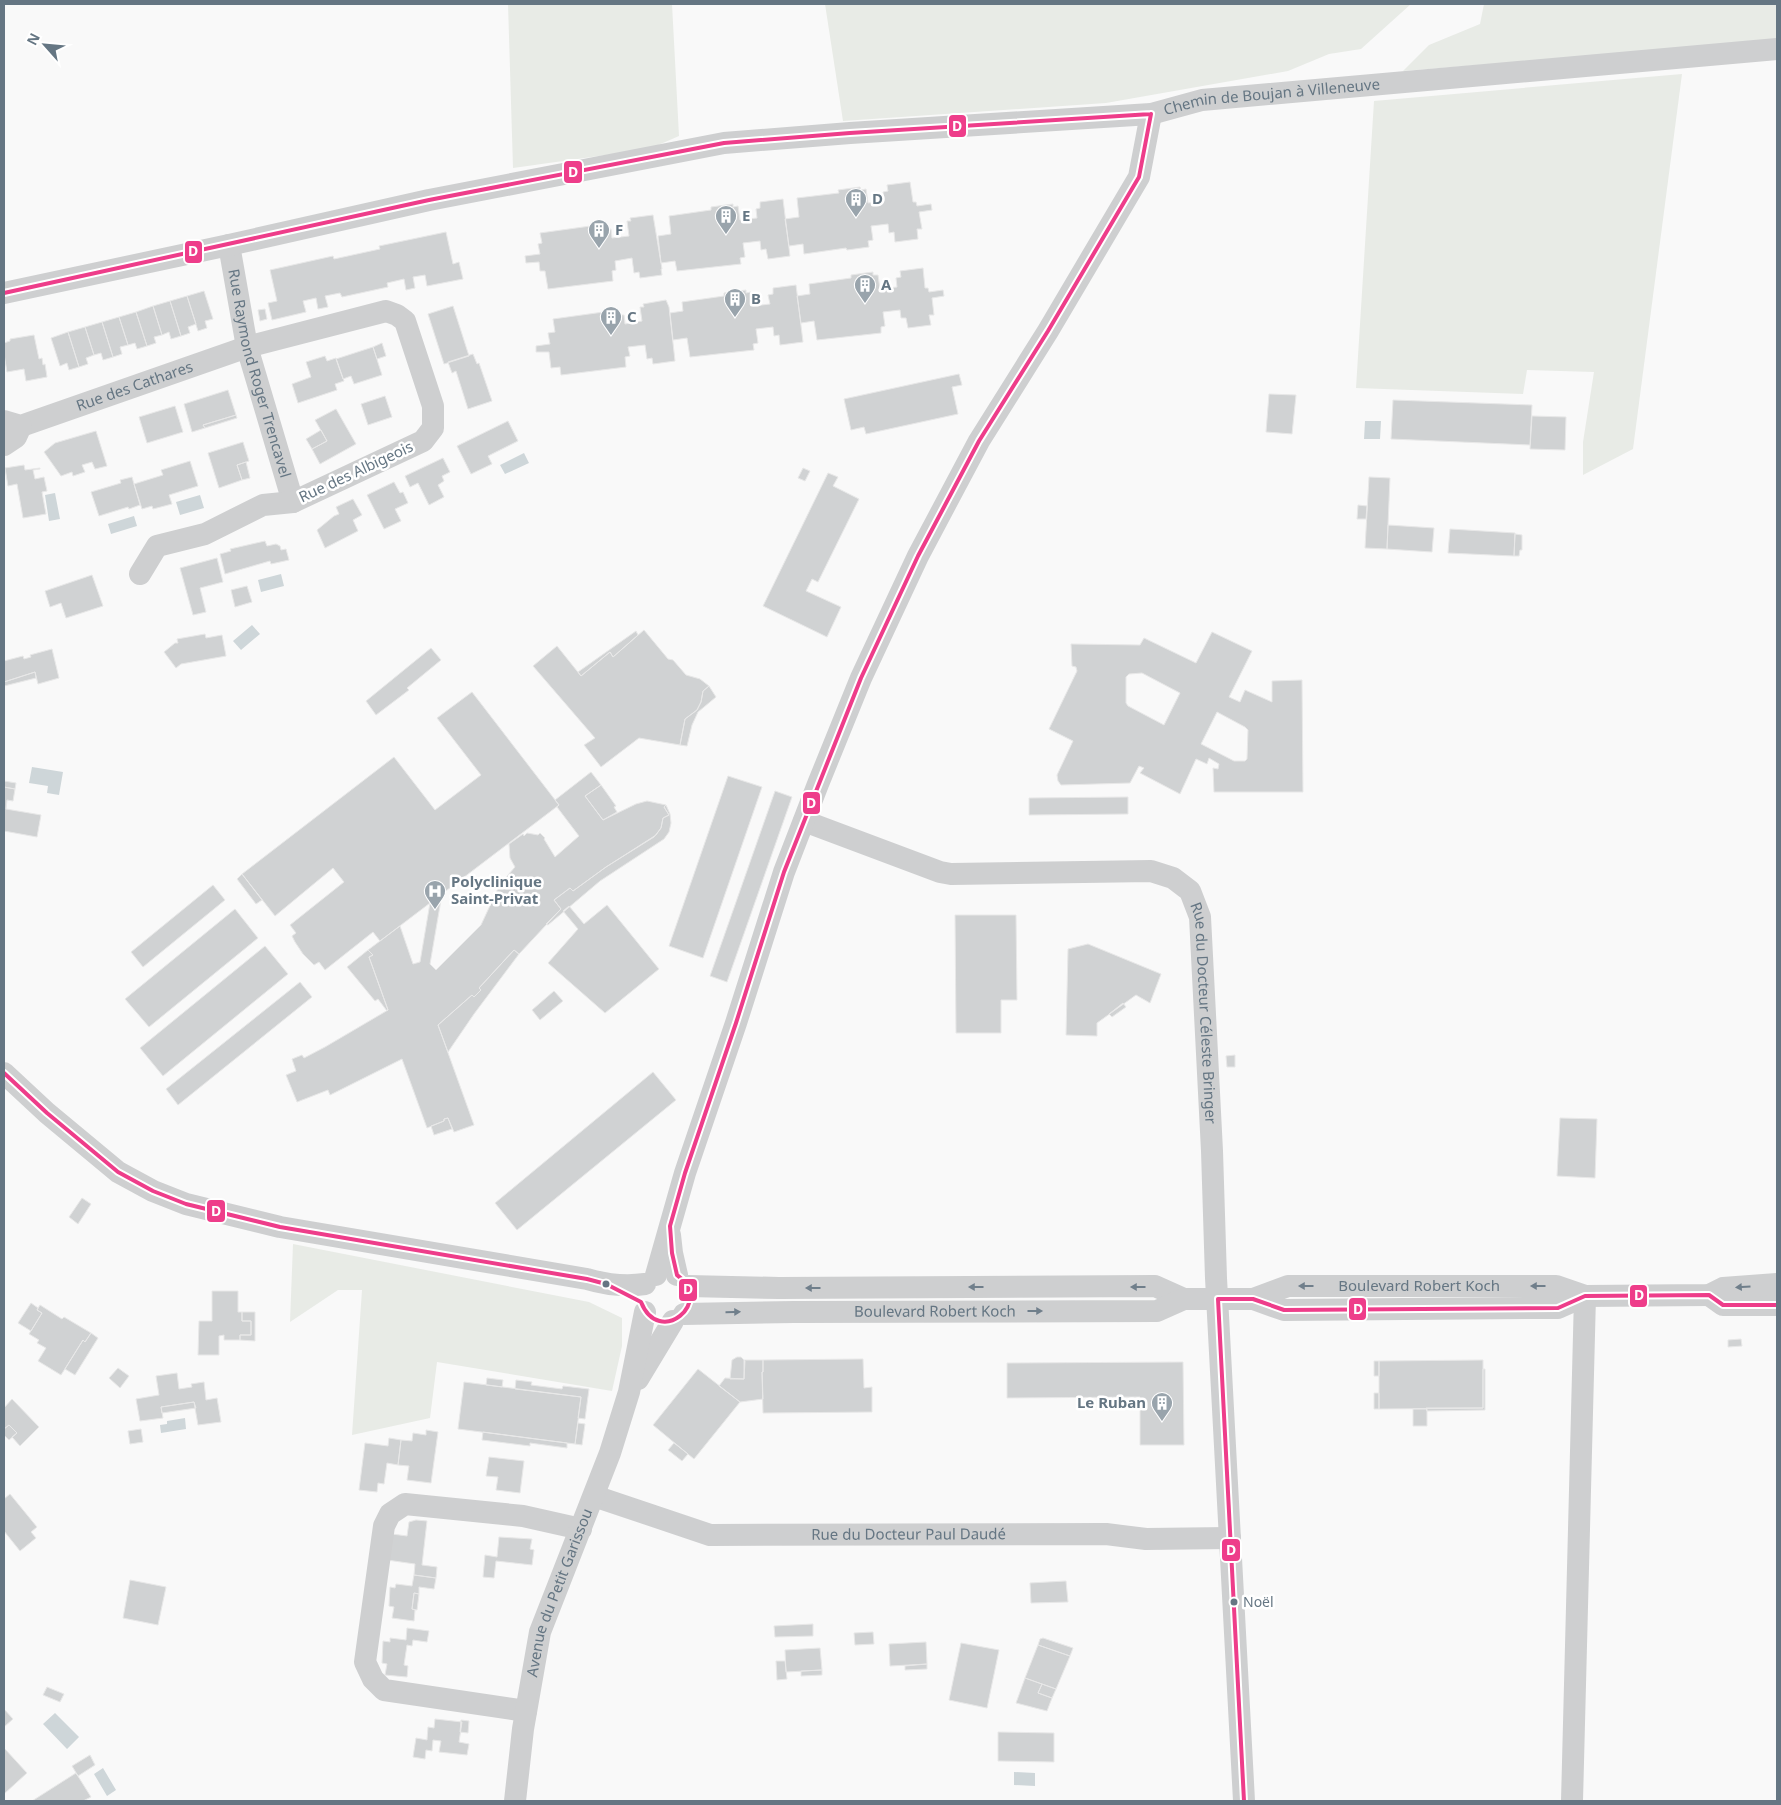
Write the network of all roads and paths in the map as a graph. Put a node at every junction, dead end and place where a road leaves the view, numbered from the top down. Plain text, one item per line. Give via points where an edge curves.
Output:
1 (1777, 49) edge
2 (1151, 114) junction
3 (229, 245) junction
4 (4, 293) edge
5 (247, 346) junction
6 (13, 423) edge
7 (4, 444) edge
8 (293, 502) junction
9 (140, 574) dead end
10 (804, 821) junction
11 (4, 1073) edge
12 (1777, 1284) edge
13 (659, 1289) junction
14 (1709, 1295) junction
15 (1585, 1296) junction
16 (1184, 1299) junction
17 (1218, 1299) junction
18 (1777, 1305) edge
19 (679, 1318) junction
20 (629, 1392) junction
21 (594, 1496) junction
22 (581, 1529) junction
23 (1230, 1538) junction
24 (526, 1711) junction
25 (515, 1801) edge
26 (1244, 1801) edge
27 (1572, 1801) edge

1 - 2 street, Chemin de Boujan à Villeneuve via 1202,100
2 - 3 street, Chemin de Boujan à Villeneuve via 724,143 429,200
2 - 10 street via 1139,177 979,442 918,556 861,678
3 - 4 street, Chemin de Boujan à Villeneuve
3 - 5 street, Rue Raymond Roger Trencavel
5 - 6 street, Rue des Cathares
5 - 8 street, Rue Raymond Roger Trencavel
5 - 8 street, Rue des Albigeois via 386,311 405,321 433,406 432,428 422,440
6 - 7 street, Rue des Cathares via 16,437
8 - 9 street, Rue des Albigeois via 263,505 205,534 157,546
10 - 13 street via 784,872 685,1173 670,1226 672,1253
10 - 17 street, Rue du Docteur Céleste Bringer via 951,874 1151,871 1173,878 1190,891 1200,917
11 - 13 street, Boulevard Robert Koch via 118,1172 186,1204 280,1227 606,1284
12 -> 14 street, Boulevard Robert Koch via 1723,1288
16 -> 13 street, Boulevard Robert Koch via 1155,1286
13 - 19 street, Boulevard Robert Koch via 658,1321
13 - 19 street, Avenue du Petit Garissou via 690,1293 688,1308
13 - 20 street, Avenue du Petit Garissou
14 - 15 street, Boulevard Robert Koch
14 - 18 street, Boulevard Robert Koch via 1723,1305
15 - 17 street, Boulevard Robert Koch via 1558,1308 1284,1310 1253,1299
15 - 27 street
16 - 17 street, Boulevard Robert Koch
19 -> 16 street, Boulevard Robert Koch via 794,1312 1157,1311
17 - 23 street, Rue du Docteur Céleste Bringer
19 - 20 street, Avenue du Petit Garissou
20 - 21 street, Avenue du Petit Garissou
21 - 22 street, Avenue du Petit Garissou
21 - 23 street, Rue du Docteur Paul Daudé via 710,1535 1106,1534 1146,1539
22 - 24 street, Avenue du Petit Garissou via 540,1632
22 - 24 street via 523,1516 405,1504 390,1514 384,1526 365,1662 373,1679 384,1690
23 - 26 street, Rue du Docteur Céleste Bringer
24 - 25 street, Avenue du Petit Garissou

